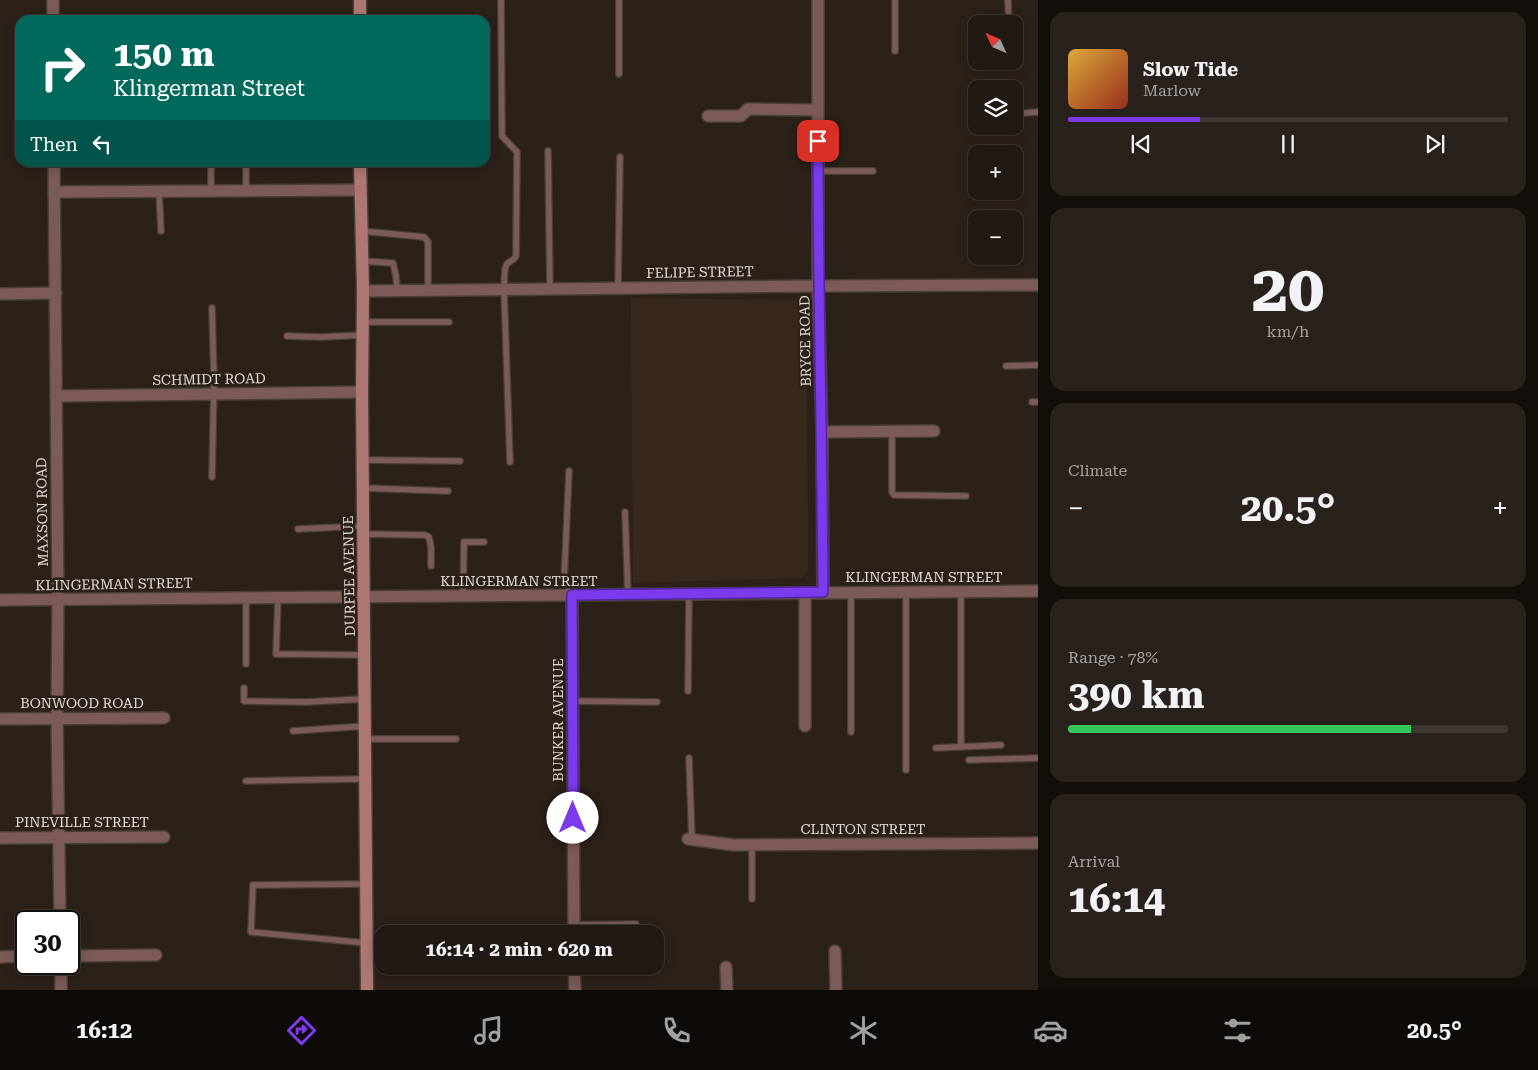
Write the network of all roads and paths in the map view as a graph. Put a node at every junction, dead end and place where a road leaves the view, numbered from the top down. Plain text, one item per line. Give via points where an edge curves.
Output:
1 (53, 0) edge
2 (360, 0) edge
3 (501, 0) edge
4 (619, 0) edge
5 (818, 0) edge
6 (895, 0) edge
7 (1008, 0) edge
8 (54, 15) edge
9 (360, 15) edge
10 (1009, 15) edge
11 (895, 50) dead end
12 (619, 74) dead end
13 (818, 110) junction
14 (1038, 112) edge
15 (1024, 113) dead end
16 (708, 116) dead end
17 (548, 151) dead end
18 (620, 157) dead end
19 (54, 167) edge
20 (211, 167) edge
21 (246, 167) edge
22 (360, 167) edge
23 (818, 171) junction
24 (873, 171) dead end
25 (360, 190) junction
26 (211, 191) junction
27 (246, 191) junction
28 (54, 192) junction
29 (159, 192) junction
30 (161, 231) dead end
31 (361, 231) junction
32 (362, 261) junction
33 (818, 286) junction
34 (1038, 286) edge
35 (618, 288) junction
36 (504, 289) junction
37 (550, 289) junction
38 (398, 290) junction
39 (428, 290) junction
40 (363, 291) junction
41 (0, 294) edge
42 (56, 294) junction
43 (212, 308) dead end
44 (362, 322) junction
45 (449, 322) dead end
46 (362, 335) junction
47 (287, 336) dead end
48 (1038, 365) edge
49 (1006, 366) dead end
50 (362, 392) junction
51 (213, 394) junction
52 (56, 396) junction
53 (934, 431) dead end
54 (822, 432) junction
55 (892, 432) junction
56 (362, 460) junction
57 (460, 461) dead end
58 (510, 462) dead end
59 (569, 471) dead end
60 (212, 477) dead end
61 (363, 488) junction
62 (448, 491) dead end
63 (966, 496) dead end
64 (625, 512) dead end
65 (298, 529) dead end
66 (363, 530) junction
67 (484, 542) dead end
68 (431, 566) dead end
69 (1038, 591) edge
70 (823, 592) junction
71 (851, 592) junction
72 (906, 592) junction
73 (962, 592) junction
74 (806, 593) junction
75 (689, 594) junction
76 (572, 595) junction
77 (628, 595) junction
78 (463, 596) junction
79 (364, 597) junction
80 (246, 598) junction
81 (278, 598) junction
82 (0, 600) edge
83 (58, 600) junction
84 (364, 655) junction
85 (246, 664) dead end
86 (244, 688) dead end
87 (688, 692) dead end
88 (365, 699) junction
89 (572, 701) junction
90 (657, 702) dead end
91 (57, 718) junction
92 (164, 718) dead end
93 (0, 719) edge
94 (805, 726) dead end
95 (293, 731) dead end
96 (365, 732) junction
97 (851, 732) dead end
98 (456, 739) dead end
99 (1001, 745) dead end
100 (961, 747) junction
101 (936, 748) dead end
102 (690, 758) dead end
103 (1038, 758) edge
104 (969, 760) dead end
105 (906, 770) dead end
106 (365, 779) junction
107 (246, 781) dead end
108 (59, 837) junction
109 (164, 837) dead end
110 (0, 838) edge
111 (690, 839) joint
112 (1038, 843) edge
113 (752, 845) junction
114 (366, 884) junction
115 (752, 900) dead end
116 (60, 910) edge
117 (636, 924) dead end
118 (574, 925) edge
119 (626, 925) edge
120 (367, 943) junction
121 (835, 951) dead end
122 (156, 955) dead end
123 (15, 956) edge
124 (80, 956) edge
125 (0, 957) edge
126 (726, 967) dead end
127 (61, 975) edge
128 (574, 975) edge
129 (61, 990) edge
130 (367, 990) edge
131 (574, 990) edge
132 (726, 990) edge
133 (836, 990) edge

1 - 8 street
2 - 9 main road
3 - 36 lane via 502,136 517,152 516,256 506,267
4 - 12 lane
5 - 13 street, BRYCE ROAD
6 - 11 lane
7 - 10 lane
13 - 16 street via 748,109 741,116
13 - 23 street, BRYCE ROAD
14 - 15 lane
17 - 37 lane
18 - 35 lane
19 - 28 street, MAXSON ROAD
20 - 26 lane
21 - 27 lane
22 - 25 main road, DURFEE AVENUE
23 - 24 lane
23 - 33 street, BRYCE ROAD
25 - 27 street
25 - 31 main road, DURFEE AVENUE
26 - 27 street
26 - 29 street
28 - 29 street
28 - 42 street, MAXSON ROAD
29 - 30 lane
31 - 32 main road, DURFEE AVENUE
31 - 39 lane via 424,237 428,242
32 - 38 lane via 393,263
32 - 40 main road, DURFEE AVENUE
33 - 34 street, FELIPE STREET
33 - 35 street, FELIPE STREET
33 - 54 street, BRYCE ROAD
35 - 37 street, FELIPE STREET
36 - 37 street, FELIPE STREET
36 - 39 street, FELIPE STREET
36 - 58 lane
38 - 39 street, FELIPE STREET
38 - 40 street, FELIPE STREET
40 - 44 main road, DURFEE AVENUE
41 - 42 street
42 - 52 street, MAXSON ROAD
43 - 51 lane
44 - 45 lane
44 - 46 main road, DURFEE AVENUE
46 - 47 lane
46 - 50 main road, DURFEE AVENUE
48 - 49 lane
50 - 51 street, SCHMIDT ROAD
50 - 56 main road, DURFEE AVENUE
51 - 52 street, SCHMIDT ROAD
51 - 60 lane
52 - 83 street, MAXSON ROAD
53 - 55 street
54 - 55 street
54 - 70 street, BRYCE ROAD
55 - 63 lane via 894,495
56 - 57 lane
56 - 61 main road, DURFEE AVENUE
59 - 76 lane via 564,582
61 - 62 lane
61 - 66 main road, DURFEE AVENUE
64 - 77 lane
65 - 66 lane
66 - 68 lane via 429,537
66 - 79 main road, DURFEE AVENUE
67 - 78 lane via 464,542
69 - 73 street, KLINGERMAN STREET
70 - 71 street, KLINGERMAN STREET
70 - 74 street, KLINGERMAN STREET
71 - 72 street, KLINGERMAN STREET
71 - 97 lane
72 - 73 street, KLINGERMAN STREET
72 - 105 lane
73 - 100 lane
74 - 75 street, KLINGERMAN STREET
74 - 94 street
75 - 77 street, KLINGERMAN STREET
75 - 87 lane
76 - 77 street, KLINGERMAN STREET
76 - 78 street, KLINGERMAN STREET
76 - 89 street, BUNKER AVENUE
78 - 79 street, KLINGERMAN STREET
79 - 81 street, KLINGERMAN STREET
79 - 84 main road, DURFEE AVENUE
80 - 81 street, KLINGERMAN STREET
80 - 83 street, KLINGERMAN STREET
80 - 85 lane
81 - 84 lane via 276,654
82 - 83 street, KLINGERMAN STREET
83 - 91 street, MAXSON ROAD
84 - 88 main road, DURFEE AVENUE
86 - 88 lane via 244,701
88 - 96 main road, DURFEE AVENUE
89 - 90 lane
89 - 118 street, BUNKER AVENUE
91 - 92 street, BONWOOD ROAD
91 - 93 street, BONWOOD ROAD
91 - 108 street, MAXSON ROAD
95 - 96 lane
96 - 98 lane
96 - 106 main road, DURFEE AVENUE
99 - 100 lane
100 - 101 lane
102 - 111 lane
103 - 104 lane
106 - 107 lane
106 - 114 main road, DURFEE AVENUE
108 - 109 street, PINEVILLE STREET
108 - 110 street, PINEVILLE STREET
108 - 116 street, MAXSON ROAD
111 - 113 street, CLINTON STREET
112 - 113 street, CLINTON STREET
113 - 115 lane
114 - 120 main road, DURFEE AVENUE
114 - 120 lane via 253,885 252,932
117 - 119 lane
120 - 130 main road, DURFEE AVENUE
121 - 133 street
122 - 124 street
123 - 125 street
126 - 132 street
127 - 129 street
128 - 131 street

